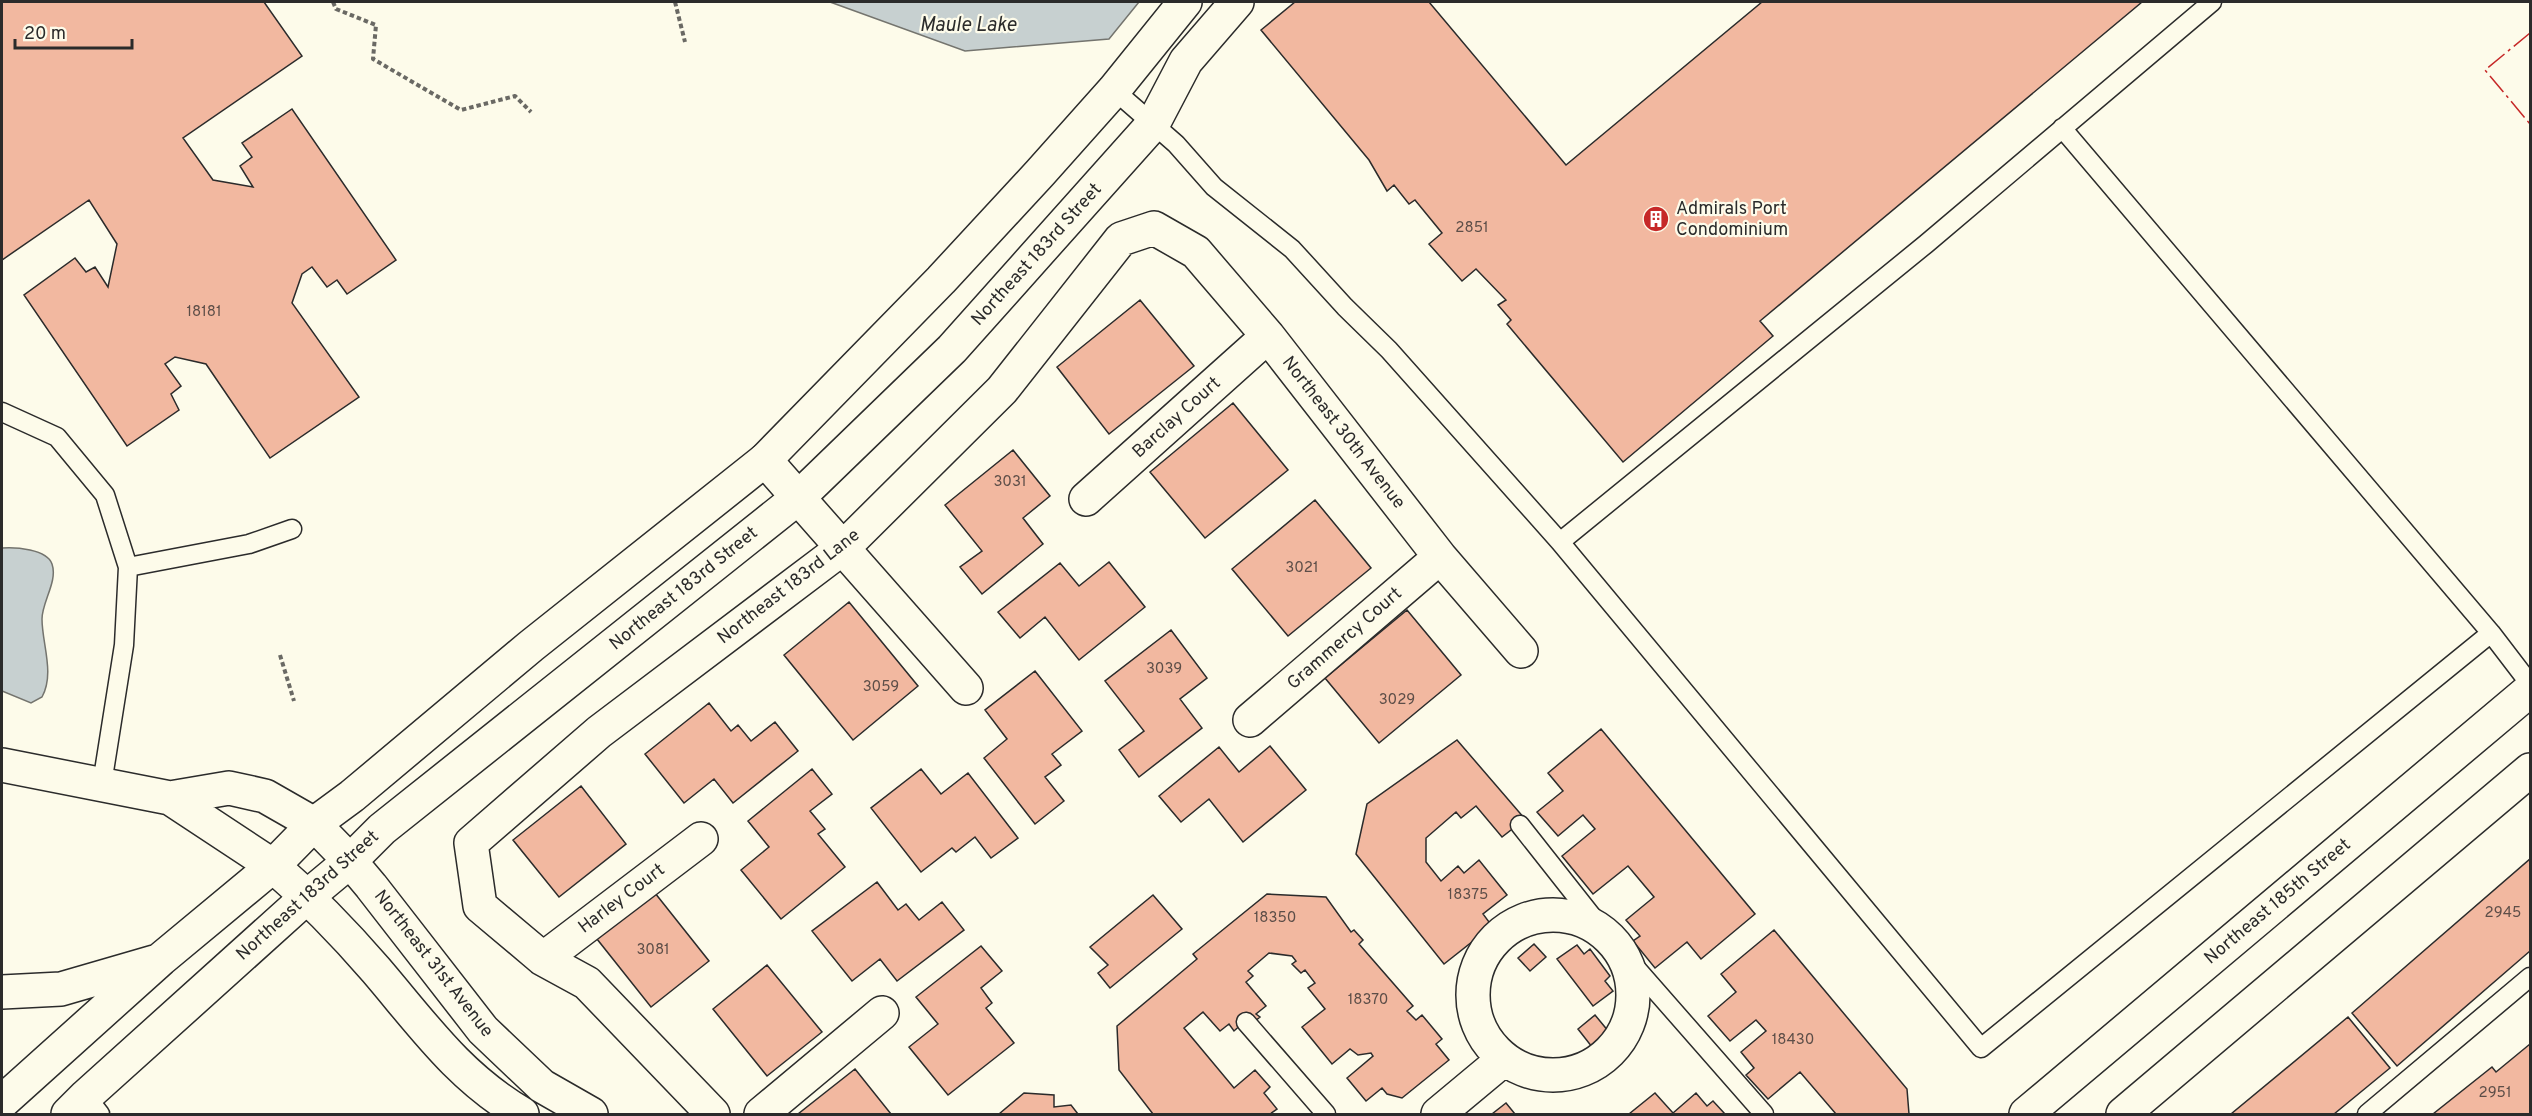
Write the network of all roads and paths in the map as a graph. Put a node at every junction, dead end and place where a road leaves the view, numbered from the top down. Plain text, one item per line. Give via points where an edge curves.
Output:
1 (333, 2) edge
2 (675, 2) edge
3 (1185, 2) edge
4 (1237, 2) edge
5 (2212, 2) edge
6 (685, 42) dead end
7 (1114, 90) junction
8 (531, 112) dead end
9 (1153, 124) junction
10 (2062, 128) junction
11 (1154, 228) joint
12 (1268, 336) junction
13 (2, 412) edge
14 (765, 460) junction
15 (799, 497) junction
16 (1086, 499) dead end
17 (292, 529) dead end
18 (1560, 542) junction
19 (844, 548) junction
20 (1440, 557) junction
21 (128, 567) junction
22 (2491, 633) junction
23 (1521, 651) dead end
24 (280, 655) dead end
25 (2530, 684) edge
26 (966, 688) dead end
27 (2530, 690) edge
28 (294, 701) dead end
29 (1251, 720) dead end
30 (2, 765) edge
31 (2530, 770) edge
32 (102, 784) junction
33 (170, 798) junction
34 (314, 824) junction
35 (1520, 825) dead end
36 (701, 839) dead end
37 (350, 861) junction
38 (273, 866) junction
39 (308, 896) junction
40 (1614, 943) junction
41 (161, 959) junction
42 (543, 959) junction
43 (2530, 977) edge
44 (2, 992) edge
45 (882, 1013) dead end
46 (1246, 1022) dead end
47 (1504, 1059) junction
48 (2, 1102) edge
49 (85, 1108) edge
50 (522, 1114) edge
51 (591, 1114) edge
52 (713, 1114) edge
53 (761, 1114) edge
54 (1326, 1114) edge
55 (1437, 1114) edge
56 (1764, 1114) edge
57 (2026, 1114) edge
58 (2123, 1114) edge
59 (2367, 1114) edge

1 - 8 path via 336,9 376,25 374,59 461,110 515,96
2 - 6 path
3 - 7 street
4 - 9 street, Northeast 183rd Street via 1186,61
5 - 10 lane
7 - 9 lane
7 - 14 street via 941,280
9 - 15 street, Northeast 183rd Street via 952,350
9 - 18 lane via 1214,187 1292,249 1389,350
10 - 18 lane
10 - 22 lane
11 - 12 street, Northeast 30th Avenue via 1196,252
11 - 19 street, Northeast 183rd Lane via 1121,239 1002,390
12 - 16 street, Barclay Court
12 - 20 street, Northeast 30th Avenue
13 - 21 lane via 57,436 105,495
14 - 15 street
14 - 34 street
15 - 19 street
15 - 37 street, Northeast 183rd Street via 382,829
17 - 21 lane via 249,544
18 - 22 lane via 1981,1048
19 - 26 street
19 - 42 street, Northeast 183rd Lane via 599,732 471,843 480,906
20 - 23 street, Northeast 30th Avenue
20 - 29 street, Grammercy Court
21 - 32 lane via 124,645
22 - 25 lane
24 - 28 path
27 - 57 street, Northeast 185th Street
30 - 32 street
31 - 58 street
32 - 33 street
33 - 34 street, Northeast 31st Avenue via 229,788 264,796
33 - 38 street
34 - 37 street, Northeast 31st Avenue
34 - 38 street
35 - 40 lane
36 - 42 street, Harley Court
37 - 39 street, Northeast 183rd Street
37 - 51 street, Northeast 31st Avenue via 483,1030 542,1086
38 - 39 street
38 - 41 street
39 - 49 street, Northeast 183rd Street
39 - 50 street via 445,1053 497,1100
40 - 47 street via 1631,974 1634,999 1628,1023 1616,1045 1598,1062 1575,1072 1550,1076 1525,1071
40 - 47 street via 1588,922 1567,915 1545,914 1525,919 1490,944 1473,983 1473,1005 1488,1044
40 - 56 lane
41 - 44 street via 61,989
41 - 48 street
42 - 52 street via 587,983
43 - 59 lane
45 - 53 street
46 - 54 lane
47 - 55 street

